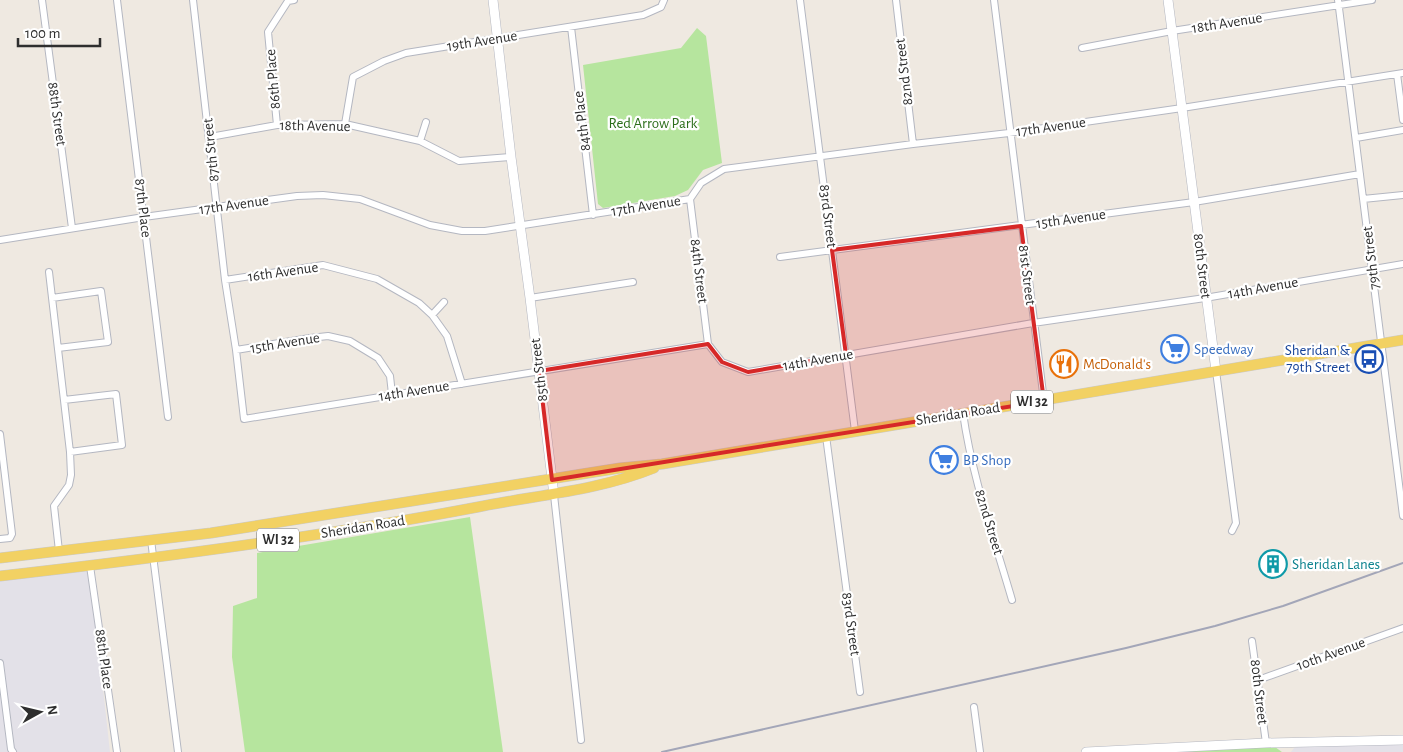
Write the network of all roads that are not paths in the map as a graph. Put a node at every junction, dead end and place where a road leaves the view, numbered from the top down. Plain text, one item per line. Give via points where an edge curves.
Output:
1 (42, 0) edge
2 (117, 0) edge
3 (193, 0) edge
4 (294, 0) edge
5 (493, 0) edge
6 (800, 0) edge
7 (896, 0) edge
8 (994, 0) edge
9 (1168, 0) edge
10 (1372, 0) edge
11 (662, 3) edge
12 (1339, 3) edge
13 (571, 27) junction
14 (1172, 31) junction
15 (498, 39) junction
16 (1082, 48) dead end
17 (1400, 74) edge
18 (1350, 82) junction
19 (1182, 108) junction
20 (1403, 120) edge
21 (426, 122) dead end
22 (344, 124) junction
23 (277, 125) junction
24 (1403, 130) edge
25 (1009, 133) junction
26 (210, 137) junction
27 (1356, 138) junction
28 (420, 141) junction
29 (913, 144) junction
30 (511, 157) junction
31 (820, 157) junction
32 (1360, 174) junction
33 (1403, 195) edge
34 (690, 199) junction
35 (1363, 199) junction
36 (1194, 202) junction
37 (217, 208) junction
38 (593, 215) junction
39 (144, 217) junction
40 (521, 226) junction
41 (1021, 226) junction
42 (72, 228) junction
43 (0, 240) edge
44 (832, 250) junction
45 (780, 257) dead end
46 (1403, 264) edge
47 (1372, 269) junction
48 (49, 272) dead end
49 (225, 280) junction
50 (633, 282) dead end
51 (52, 298) junction
52 (530, 298) junction
53 (1205, 298) junction
54 (444, 302) dead end
55 (432, 315) junction
56 (1033, 324) junction
57 (1403, 340) edge
58 (708, 344) junction
59 (1381, 344) junction
60 (58, 348) junction
61 (236, 350) junction
62 (846, 355) junction
63 (539, 371) junction
64 (1216, 371) junction
65 (462, 384) junction
66 (392, 394) junction
67 (64, 400) junction
68 (1044, 401) junction
69 (963, 413) junction
70 (168, 417) dead end
71 (244, 419) joint
72 (855, 431) junction
73 (0, 434) edge
74 (826, 436) junction
75 (70, 452) junction
76 (662, 464) junction
77 (552, 480) junction
78 (3, 482) edge
79 (554, 495) junction
80 (1403, 516) edge
81 (1232, 531) dead end
82 (0, 539) edge
83 (151, 540) junction
84 (59, 551) junction
85 (0, 558) edge
86 (152, 558) junction
87 (90, 566) junction
88 (0, 576) edge
89 (1012, 600) dead end
90 (1403, 628) edge
91 (1252, 641) dead end
92 (0, 663) edge
93 (1258, 680) junction
94 (860, 692) dead end
95 (974, 707) dead end
96 (581, 740) dead end
97 (1403, 740) edge
98 (1266, 743) junction
99 (14, 752) edge
100 (117, 752) edge
101 (178, 752) edge
102 (980, 752) edge
103 (1086, 752) edge

1 - 42 street, 88th Street
2 - 39 street, 87th Place
3 - 26 street, 87th Street
4 - 23 street, 86th Place via 288,1 268,32
5 - 15 street, 85th Street
6 - 31 street, 83rd Street
7 - 29 street, 82nd Street
8 - 25 street, 81st Street
9 - 14 street, 80th Street
10 - 12 street, 18th Avenue
11 - 13 street, 19th Avenue via 643,15
12 - 14 street, 18th Avenue
12 - 18 street, 79th Street
13 - 15 street, 19th Avenue
13 - 38 street, 84th Place
14 - 16 street, 18th Avenue
14 - 19 street, 80th Street
15 - 22 street, 19th Avenue via 406,53 353,77
15 - 30 street, 85th Street
17 - 18 street, 17th Avenue
17 - 20 street
18 - 19 street, 17th Avenue
18 - 27 street, 79th Street
19 - 25 street, 17th Avenue
19 - 36 street, 80th Street
21 - 28 street
22 - 23 street, 18th Avenue
22 - 28 street, 18th Avenue
23 - 26 street, 18th Avenue
24 - 27 street
25 - 29 street, 17th Avenue
25 - 41 street, 81st Street
26 - 37 street, 87th Street
27 - 32 street, 79th Street
28 - 30 street, 18th Avenue via 459,161
29 - 31 street, 17th Avenue
30 - 40 street, 85th Street
31 - 34 street, 17th Avenue via 724,169 701,183
31 - 44 street, 83rd Street
32 - 35 street, 79th Street
32 - 36 street, 15th Avenue
33 - 35 street
34 - 38 street, 17th Avenue
34 - 58 street, 84th Street
35 - 47 street, 79th Street
36 - 41 street, 15th Avenue
36 - 53 street, 80th Street
37 - 39 street, 17th Avenue
37 - 40 street, 17th Avenue via 323,195 360,200 430,224 462,231
37 - 49 street, 87th Street
38 - 40 street, 17th Avenue
39 - 42 street, 17th Avenue
39 - 70 street, 87th Place
40 - 52 street, 85th Street
41 - 44 street, 15th Avenue
41 - 56 street, 81st Street
42 - 43 street, 17th Avenue
44 - 45 street, 15th Avenue
44 - 62 street, 83rd Street
46 - 47 street, 14th Avenue
47 - 53 street, 14th Avenue
47 - 59 street, 79th Street
48 - 51 street
49 - 55 street, 16th Avenue via 323,265 377,279 419,303
49 - 61 street, 87th Street
50 - 52 street
51 - 60 street
51 - 60 street via 102,291 108,342
52 - 63 street, 85th Street
53 - 56 street, 14th Avenue
53 - 64 street, 80th Street
54 - 55 street
55 - 65 street, 16th Avenue via 447,336
56 - 62 street, 14th Avenue
56 - 68 street, 81st Street
57 - 59 main road, Sheridan Road / WI 32
58 - 62 street, 14th Avenue via 722,362 748,372
58 - 63 street, 14th Avenue
59 - 64 main road, Sheridan Road / WI 32
59 - 80 street, 79th Street
60 - 67 street
61 - 66 street, 15th Avenue via 328,336 350,342 378,358 390,376
61 - 71 street, 87th Street
62 - 72 street, 83rd Street
63 - 65 street, 14th Avenue
63 - 77 street, 85th Street
64 - 68 main road, Sheridan Road / WI 32
64 - 81 street, 80th Street via 1236,523
65 - 66 street, 14th Avenue
66 - 71 street, 14th Avenue
67 - 75 street
67 - 75 street via 116,394 122,445
68 - 69 main road, Sheridan Road / WI 32
69 - 72 main road, Sheridan Road / WI 32
69 - 89 street, 82nd Street via 978,486
72 - 74 main road, Sheridan Road / WI 32
73 - 78 street
74 - 76 main road, Sheridan Road / WI 32
74 - 94 street, 83rd Street
75 - 84 street via 69,485 54,506
76 - 77 main road, Sheridan Road / WI 32
76 - 79 main road, Sheridan Road / WI 32 via 634,476
77 - 79 street, 85th Street
77 - 83 main road, Sheridan Road / WI 32
78 - 82 street via 12,534 10,538
79 - 86 main road, Sheridan Road / WI 32 via 335,532
79 - 96 street, 85th Street
83 - 84 main road, Sheridan Road / WI 32
83 - 86 street
84 - 85 main road, Sheridan Road / WI 32
86 - 87 main road, Sheridan Road / WI 32
86 - 101 street
87 - 88 main road, Sheridan Road / WI 32
87 - 100 street, 88th Place
90 - 93 street, 10th Avenue
91 - 93 street, 80th Street
92 - 99 street via 11,750
93 - 98 street, 80th Street
95 - 102 street
97 - 98 street
98 - 103 street

